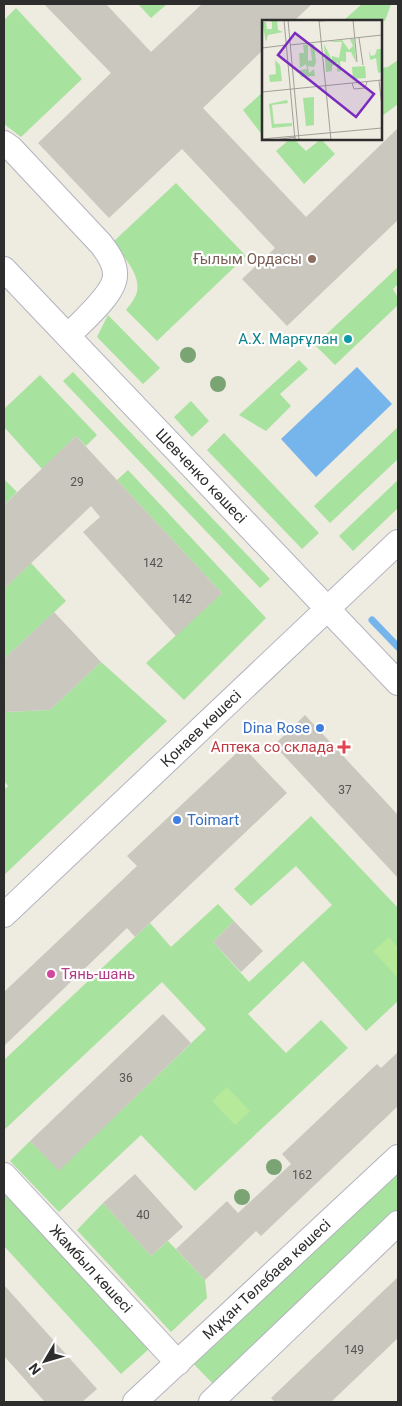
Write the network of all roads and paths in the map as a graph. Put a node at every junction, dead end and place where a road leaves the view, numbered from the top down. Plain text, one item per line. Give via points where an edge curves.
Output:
1 (4, 142) edge
2 (4, 269) edge
3 (68, 336) junction
4 (398, 542) edge
5 (328, 609) junction
6 (398, 683) edge
7 (4, 914) edge
8 (398, 1157) edge
9 (4, 1175) edge
10 (398, 1223) edge
11 (178, 1362) junction
12 (134, 1402) edge
13 (213, 1402) edge

1 - 3 street via 101,244 114,266 112,288
2 - 3 street, Шевченко көшесі
3 - 5 street, Шевченко көшесі
4 - 5 street, Қонаев көшесі
5 - 6 street, Шевченко көшесі
5 - 7 street, Қонаев көшесі
8 - 11 street, Мұқан Төлебаев көшесі
9 - 11 street, Жамбыл көшесі
10 - 13 street
11 - 12 street, Мұқан Төлебаев көшесі

